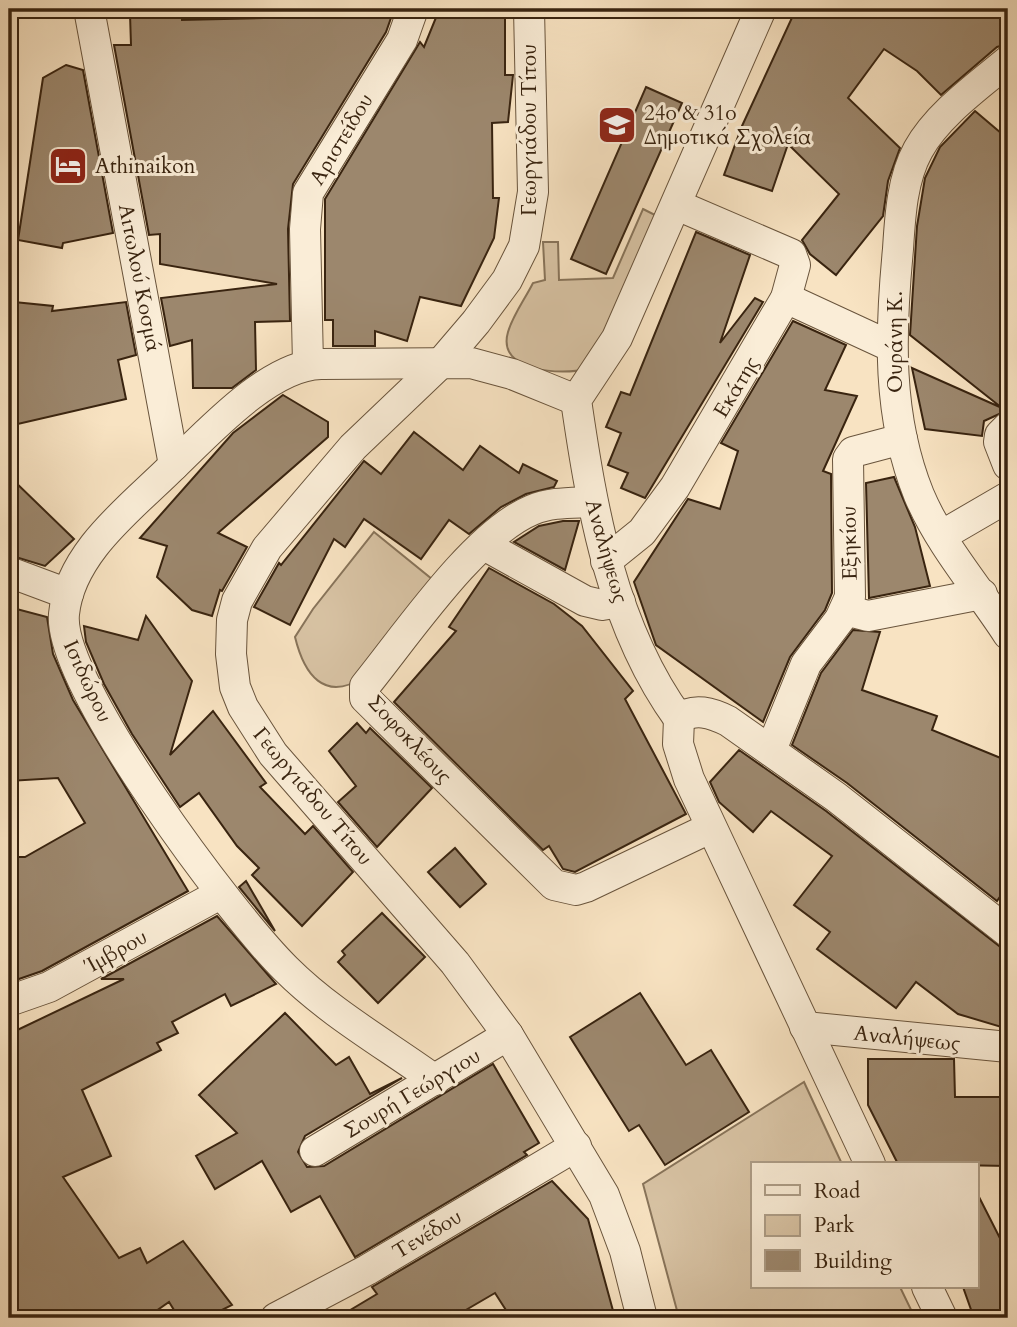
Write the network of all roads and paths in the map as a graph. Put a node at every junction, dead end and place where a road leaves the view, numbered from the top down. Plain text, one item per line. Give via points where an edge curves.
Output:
1 (89, 9) edge
2 (412, 9) edge
3 (529, 9) edge
4 (761, 9) edge
5 (1002, 76) edge
6 (677, 205) junction
7 (786, 298) junction
8 (892, 348) junction
9 (440, 363) junction
10 (308, 364) junction
11 (576, 400) junction
12 (1008, 427) edge
13 (902, 439) junction
14 (174, 465) junction
15 (1008, 465) edge
16 (1008, 497) edge
17 (591, 502) junction
18 (941, 536) junction
19 (484, 545) junction
20 (606, 561) junction
21 (9, 572) edge
22 (68, 594) junction
23 (982, 594) junction
24 (620, 602) junction
25 (845, 610) junction
26 (1008, 634) edge
27 (679, 719) junction
28 (771, 750) junction
29 (710, 828) junction
30 (220, 894) junction
31 (1008, 932) edge
32 (9, 1002) edge
33 (805, 1027) junction
34 (509, 1035) junction
35 (1008, 1047) edge
36 (435, 1080) junction
37 (576, 1146) junction
38 (315, 1151) dead end
39 (869, 1162) edge
40 (927, 1288) edge
41 (317, 1309) edge
42 (276, 1318) edge
43 (642, 1318) edge
44 (942, 1318) edge

1 - 14 street, Αιτωλού Κοσμά
2 - 10 street, Αριστείδου via 402,40 308,193
3 - 9 street, Γεωργιάδου Τίτου via 533,192 529,230 494,300
4 - 6 street via 716,105
5 - 8 street, Ουράνη Κ. via 929,134 913,162 899,235
6 - 7 street, Εκάτης via 791,254 795,265
6 - 11 street via 617,338
7 - 8 street
7 - 20 street, Εκάτης via 675,487 642,532
8 - 13 street, Ουράνη Κ. via 895,412
9 - 10 street, Ισιδώρου
9 - 11 street, Ισιδώρου via 490,367
9 - 34 street, Γεωργιάδου Τίτου via 353,447 267,548 237,601 230,654 243,707 273,754 455,962
10 - 14 street, Ισιδώρου via 271,380
11 - 17 street, Αναλήψεως
12 - 15 street via 999,442
13 - 18 street, Ουράνη Κ. via 920,498
13 - 25 street, Εξηκίου via 853,452 848,459 851,585
14 - 22 street, Ισιδώρου via 113,523 79,569
16 - 18 street
17 - 19 street, Σοφοκλέους via 531,510
17 - 20 street, Αναλήψεως
18 - 23 street, Ουράνη Κ.
19 - 24 street via 585,601 602,605
19 - 29 street, Σοφοκλέους via 365,686 365,698 554,885 576,890 586,887
20 - 24 street, Αναλήψεως
21 - 22 street
22 - 30 street, Ισιδώρου via 64,615 67,644 92,698
23 - 25 street via 867,616
23 - 26 street, Ουράνη Κ.
24 - 27 street, Αναλήψεως
25 - 28 street, Εξηκίου via 806,664
27 - 28 street via 693,712 719,716
27 - 29 street via 680,756
28 - 31 street
29 - 33 street
30 - 32 street, Ίμβρου via 49,988
30 - 36 street, Ισιδώρου via 303,985
33 - 35 street, Αναλήψεως
33 - 39 street
34 - 36 street, Σουρή Γεώργιου
34 - 37 street, Γεωργιάδου Τίτου
36 - 38 street, Σουρή Γεώργιου
37 - 41 street, Τενέδου
37 - 43 street, Γεωργιάδου Τίτου via 614,1216
40 - 44 street
41 - 42 street, Τενέδου

